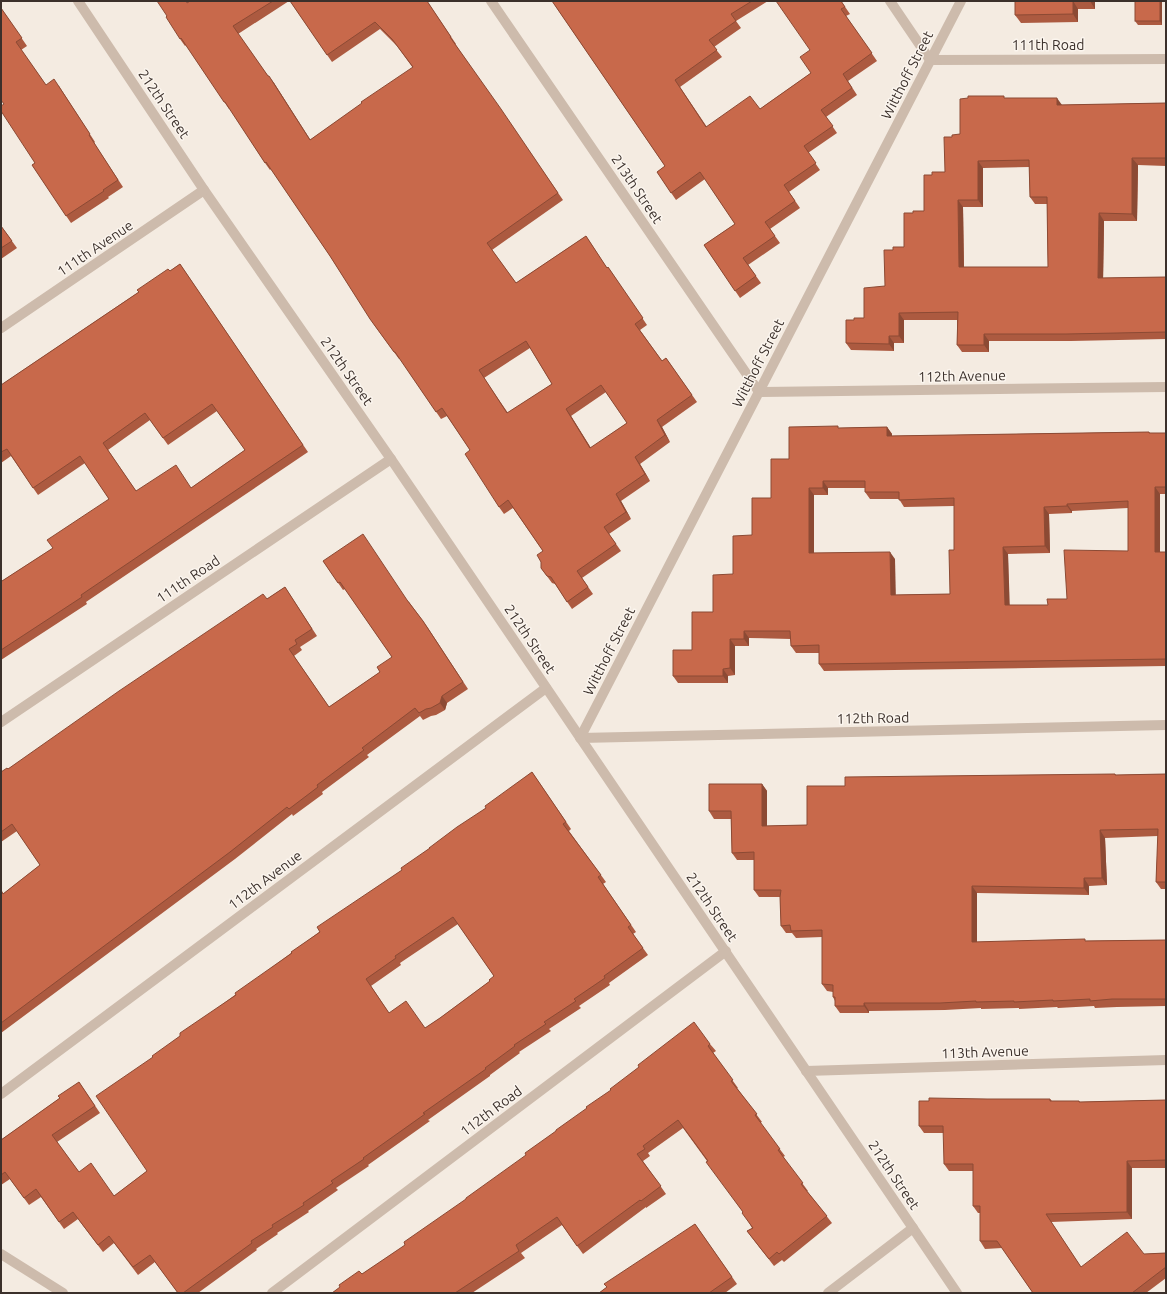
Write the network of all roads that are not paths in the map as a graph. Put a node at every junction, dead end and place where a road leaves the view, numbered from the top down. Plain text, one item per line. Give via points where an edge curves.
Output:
1 (78, 1) edge
2 (491, 1) edge
3 (890, 1) edge
4 (961, 1) edge
5 (1166, 59) edge
6 (930, 60) junction
7 (204, 190) junction
8 (1, 328) edge
9 (1166, 387) edge
10 (759, 392) junction
11 (391, 459) junction
12 (546, 688) junction
13 (1, 722) edge
14 (1166, 725) edge
15 (580, 738) junction
16 (726, 951) junction
17 (1166, 1060) edge
18 (806, 1071) junction
19 (1, 1094) edge
20 (913, 1228) junction
21 (1, 1254) edge
22 (63, 1293) edge
23 (272, 1293) edge
24 (828, 1293) edge
25 (957, 1293) edge

1 - 7 street, 212th Street
2 - 10 street, 213th Street
3 - 6 street
4 - 6 street, Witthoff Street
5 - 6 street, 111th Road
6 - 10 street, Witthoff Street
7 - 8 street, 111th Avenue
7 - 11 street, 212th Street
9 - 10 street, 112th Avenue
10 - 15 street, Witthoff Street
11 - 12 street, 212th Street
11 - 13 street, 111th Road
12 - 15 street, 212th Street
12 - 19 street, 112th Avenue
14 - 15 street, 112th Road
15 - 16 street, 212th Street
16 - 18 street, 212th Street
16 - 23 street, 112th Road
17 - 18 street, 113th Avenue
18 - 20 street, 212th Street
20 - 24 street
20 - 25 street, 212th Street
21 - 22 street

